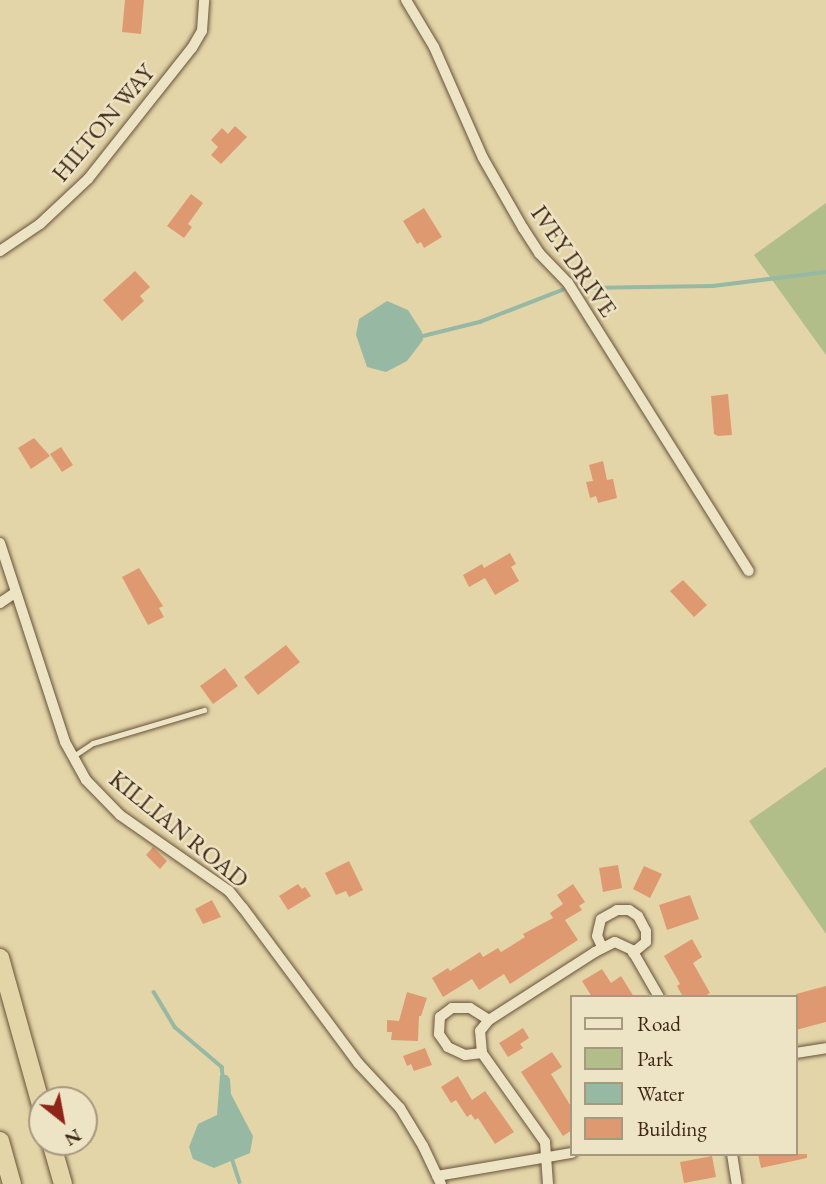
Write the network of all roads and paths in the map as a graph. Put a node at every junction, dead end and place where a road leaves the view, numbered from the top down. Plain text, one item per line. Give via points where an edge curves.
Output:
1 (204, 0) edge
2 (406, 0) edge
3 (0, 251) edge
4 (0, 543) edge
5 (749, 571) dead end
6 (15, 593) junction
7 (0, 603) edge
8 (204, 710) dead end
9 (72, 757) junction
10 (603, 947) junction
11 (633, 953) junction
12 (0, 958) edge
13 (658, 995) edge
14 (489, 1020) junction
15 (826, 1048) edge
16 (482, 1053) junction
17 (798, 1053) edge
18 (36, 1086) edge
19 (0, 1141) edge
20 (570, 1153) edge
21 (55, 1156) edge
22 (732, 1156) edge
23 (547, 1158) junction
24 (0, 1171) edge
25 (439, 1180) edge
26 (2, 1184) edge
27 (12, 1184) edge
28 (63, 1184) edge
29 (548, 1184) edge
30 (737, 1184) edge

1 - 3 street, HILTON WAY via 202,31 192,48 88,179 40,224
2 - 5 street, IVEY DRIVE via 434,47 483,158 523,228 568,283
4 - 6 street, KILLIAN ROAD
6 - 7 street
6 - 9 street, KILLIAN ROAD
8 - 9 lane via 93,743
9 - 25 street, KILLIAN ROAD via 102,800 229,891 358,1063 400,1108
10 - 11 street via 622,943
10 - 11 street via 597,936 601,919 617,910 629,910 646,931 646,942
10 - 14 street
11 - 13 street
12 - 18 highway
14 - 16 street via 480,1031
14 - 16 street via 470,1008 452,1008 440,1017 439,1034 448,1047 465,1055
15 - 17 street
16 - 23 street via 545,1142
19 - 27 highway
20 - 23 street
21 - 28 highway
22 - 30 street
23 - 25 street
23 - 29 street
24 - 26 highway

